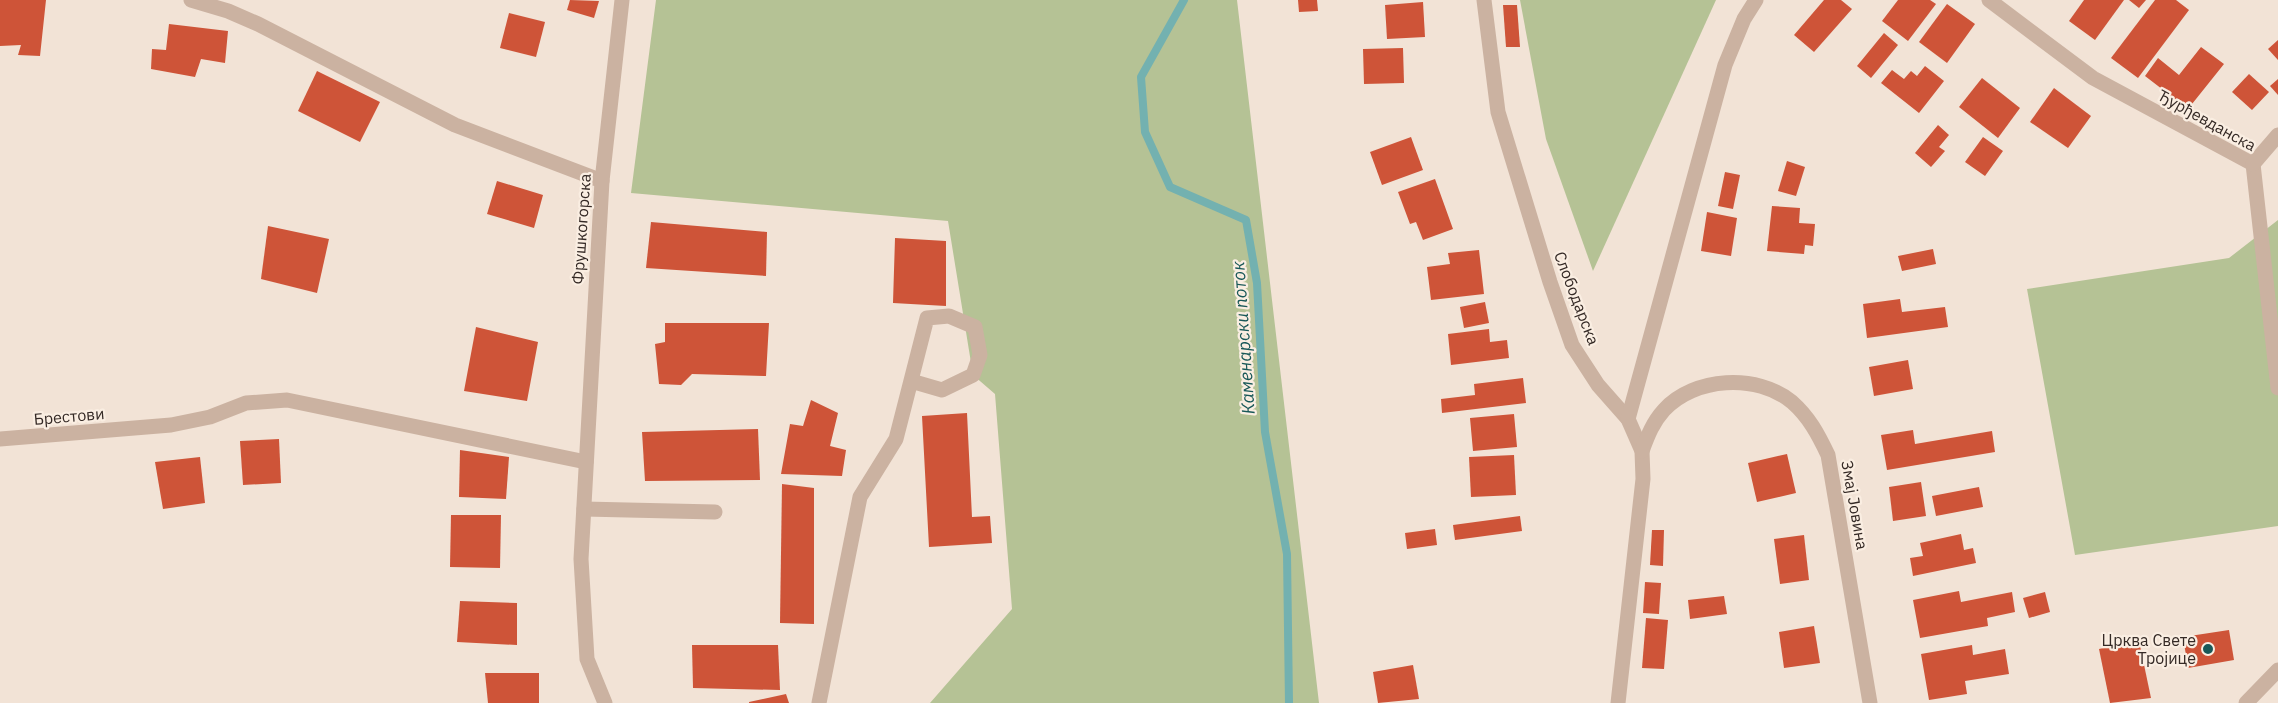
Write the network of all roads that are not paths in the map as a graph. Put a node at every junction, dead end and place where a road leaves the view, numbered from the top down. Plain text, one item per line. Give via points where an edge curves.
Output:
1 (191, 0) edge
2 (622, 0) edge
3 (1484, 0) edge
4 (1756, 0) edge
5 (1989, 0) edge
6 (2278, 135) edge
7 (2253, 164) junction
8 (602, 181) junction
9 (911, 381) junction
10 (2278, 388) edge
11 (1628, 419) junction
12 (0, 439) edge
13 (1642, 451) junction
14 (586, 462) junction
15 (584, 509) junction
16 (715, 512) dead end
17 (2278, 669) edge
18 (604, 703) edge
19 (819, 703) edge
20 (1618, 703) edge
21 (1870, 703) edge
22 (2246, 703) edge

1 - 8 street via 258,24 455,125
2 - 8 street, Фрушкогорска
3 - 11 street, Слободарска via 1498,112 1550,282 1572,345 1598,385
4 - 11 street via 1725,66
5 - 7 street, Ђурђевданска via 2093,78
6 - 7 street
7 - 10 street, Ђурђевданска
8 - 14 street, Фрушкогорска
9 - 9 street via 927,318 949,316 975,327 980,355 974,375 942,390
9 - 19 street via 896,438 860,497
11 - 13 street, Слободарска
12 - 14 street, Брестови via 140,428 210,417 246,403 288,400
13 - 20 street, Слободарска via 1643,479
13 - 21 street, Змај Јовина via 1651,427 1665,408 1693,390 1726,382 1760,386 1790,400 1814,424 1828,455
14 - 15 street, Фрушкогорска
15 - 16 street
15 - 18 street, Фрушкогорска via 581,559 585,642 587,659
17 - 22 street

